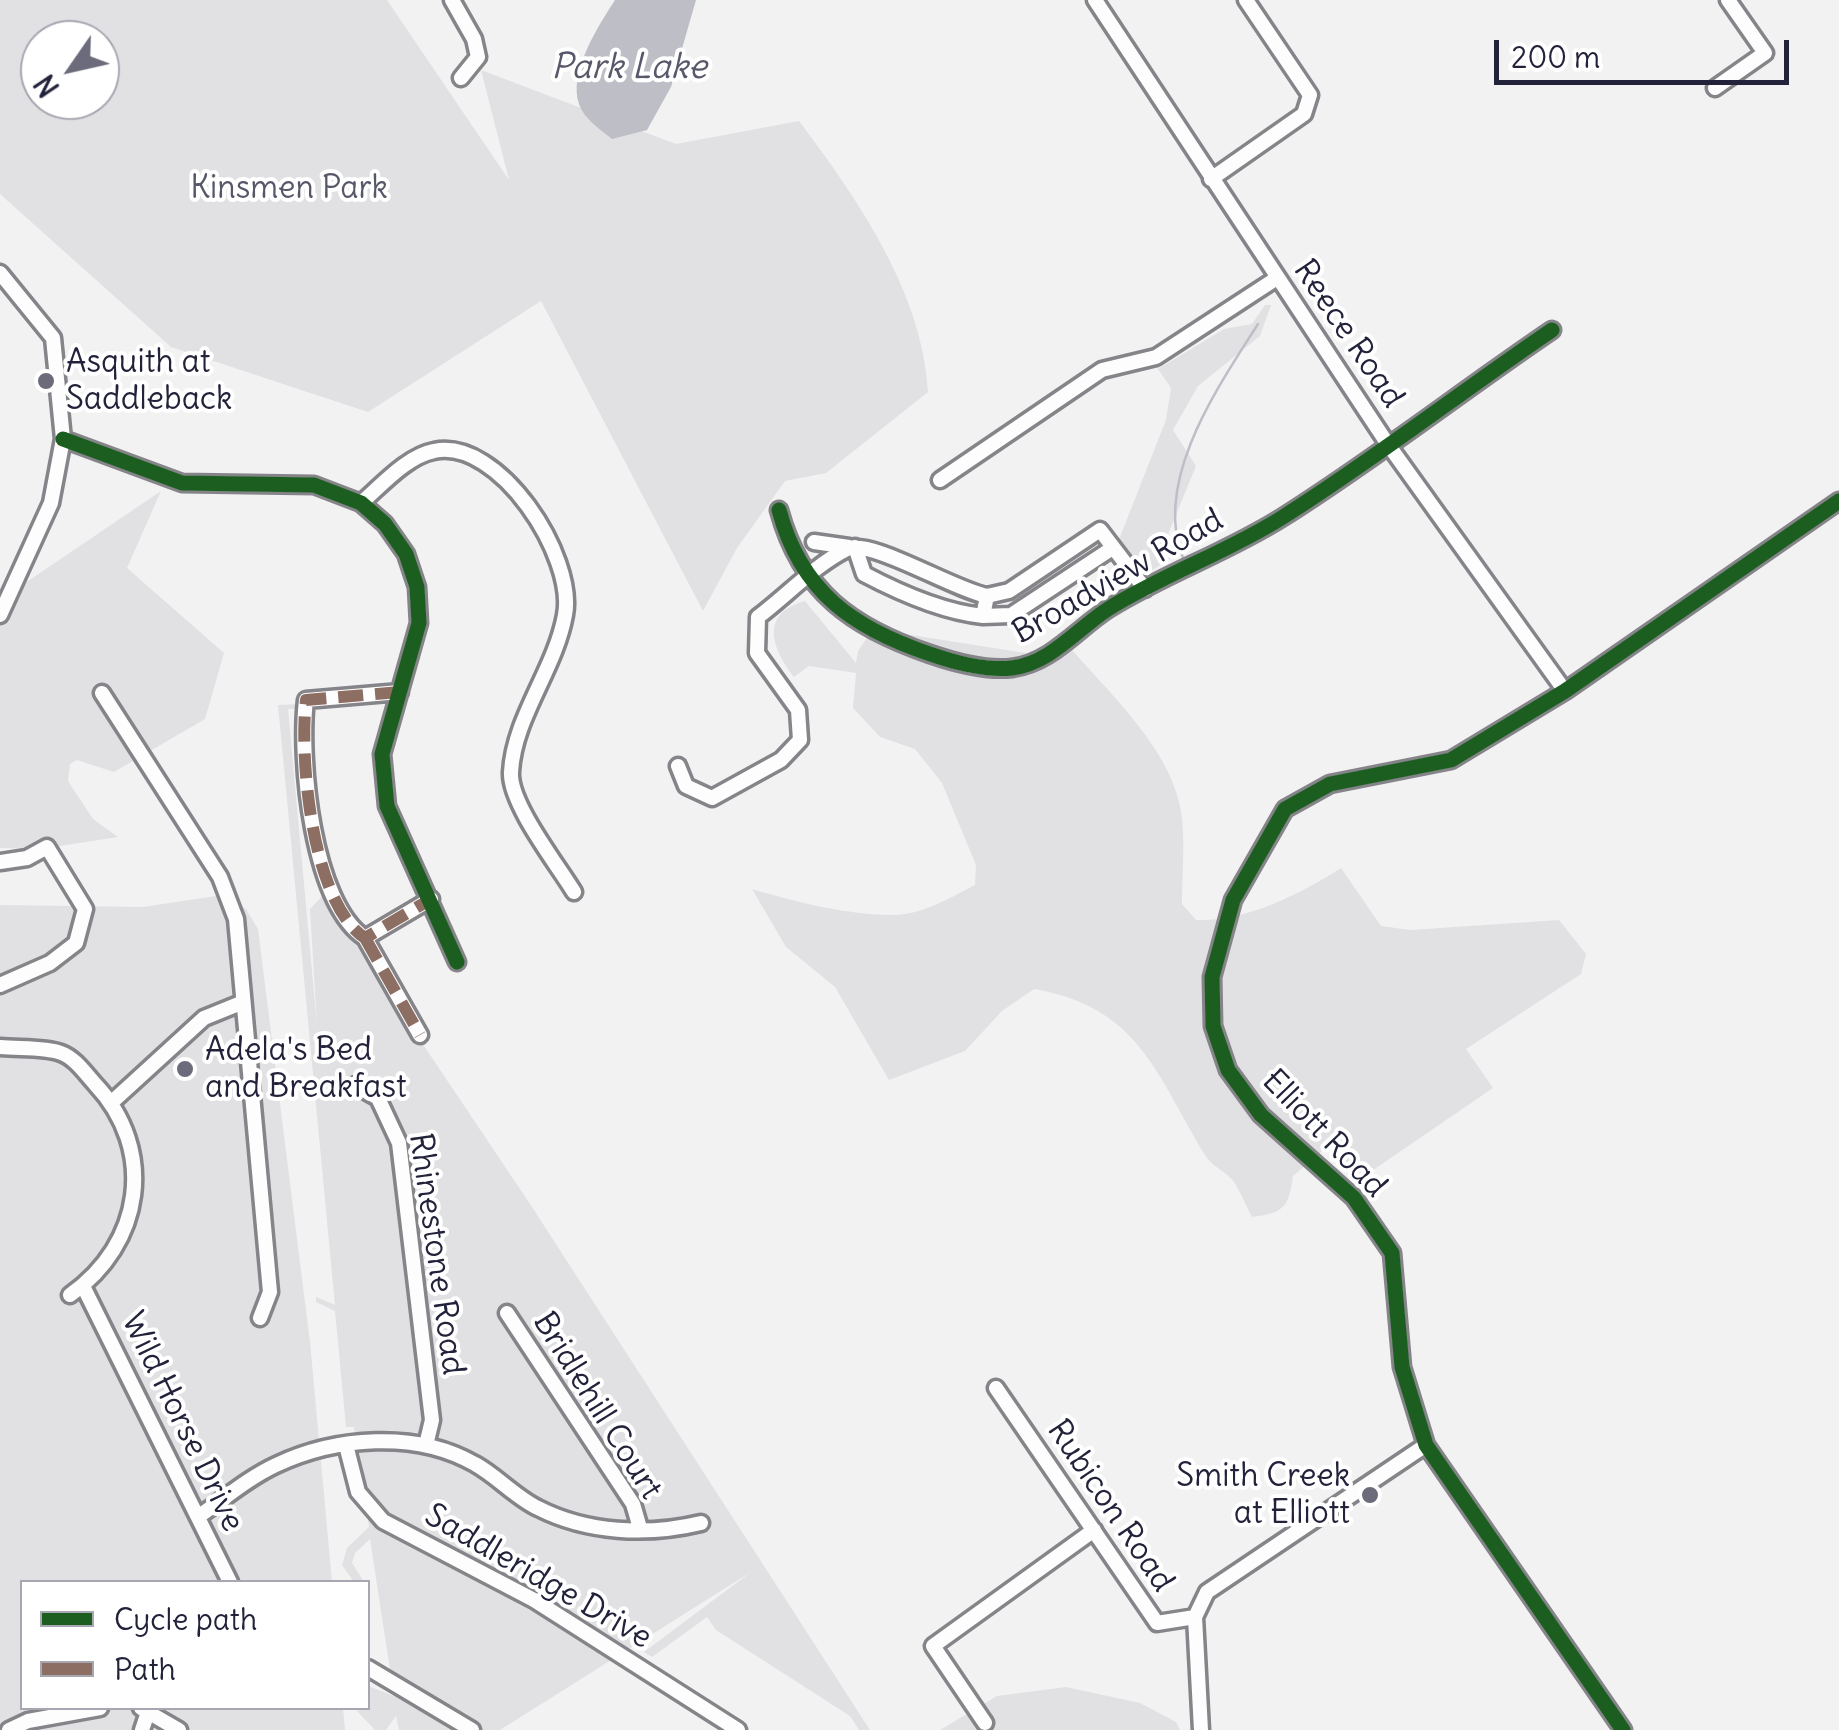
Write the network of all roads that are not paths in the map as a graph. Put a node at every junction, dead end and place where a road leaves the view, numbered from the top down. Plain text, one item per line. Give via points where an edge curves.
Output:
1 (452, 0) edge
2 (1095, 0) edge
3 (1246, 0) edge
4 (1728, 0) edge
5 (462, 78) dead end
6 (1715, 88) dead end
7 (1211, 179) junction
8 (0, 273) edge
9 (1277, 278) junction
10 (1552, 330) dead end
11 (63, 439) junction
12 (1387, 443) junction
13 (940, 480) dead end
14 (1839, 501) edge
15 (361, 503) junction
16 (779, 510) dead end
17 (814, 542) dead end
18 (852, 547) junction
19 (1111, 549) junction
20 (810, 578) junction
21 (1145, 589) junction
22 (987, 596) junction
23 (0, 615) edge
24 (984, 616) junction
25 (1565, 691) junction
26 (102, 692) dead end
27 (400, 692) junction
28 (678, 766) dead end
29 (0, 862) edge
30 (574, 892) dead end
31 (431, 899) junction
32 (365, 938) junction
33 (457, 962) dead end
34 (0, 985) edge
35 (241, 1004) junction
36 (420, 1035) dead end
37 (0, 1047) edge
38 (354, 1085) dead end
39 (112, 1102) junction
40 (507, 1313) dead end
41 (260, 1318) dead end
42 (996, 1388) dead end
43 (1426, 1444) junction
44 (346, 1445) junction
45 (426, 1445) junction
46 (199, 1516) junction
47 (701, 1523) dead end
48 (640, 1528) junction
49 (1094, 1530) junction
50 (229, 1580) edge
51 (1195, 1617) junction
52 (370, 1669) edge
53 (89, 1710) edge
54 (148, 1710) edge
55 (985, 1723) dead end
56 (9, 1730) edge
57 (180, 1730) edge
58 (472, 1730) edge
59 (738, 1730) edge
60 (1201, 1730) edge
61 (1622, 1730) edge

1 - 5 street via 478,57
2 - 7 street, Reece Road
3 - 7 street via 1310,94 1304,114
4 - 6 street via 1765,53
7 - 9 street, Reece Road
8 - 11 street via 53,338
9 - 12 street, Reece Road
9 - 13 street via 1156,356 1102,370
10 - 12 street, Broadview Road
11 - 15 street via 182,483 290,482
11 - 23 street via 51,503
12 - 21 street, Broadview Road via 1281,519
12 - 25 street, Reece Road
14 - 25 street, Elliott Road
15 - 27 street via 406,554 416,587 419,623
15 - 30 street via 411,462 432,451 461,449 489,463 549,535 565,574 566,614 516,739 510,776 515,796
16 - 20 street, Broadview Road via 788,544
17 - 18 street
18 - 20 street
18 - 22 street, Broadview Road
18 - 24 street, Broadview Road via 864,574
19 - 21 street, Broadview Road
19 - 22 street, Broadview Road via 1100,530 1009,591
19 - 24 street, Broadview Road via 1012,614
20 - 21 street, Broadview Road via 876,636 962,664 1011,668 1041,660
20 - 28 street via 758,617 757,653 798,710 800,740 780,760 712,798 686,786
22 - 24 street, Broadview Road
25 - 43 street, Elliott Road via 1451,760 1330,784 1285,809 1233,900 1212,978 1214,1026 1228,1070 1261,1115 1354,1198 1392,1253 1402,1368
26 - 35 street via 220,876 236,920
27 - 31 street via 382,754 387,806
27 - 32 street via 306,700 321,866 333,903
29 - 34 street via 47,847 85,909 76,943
31 - 32 street
31 - 33 street
32 - 36 street
35 - 39 street via 204,1018
35 - 41 street via 270,1292
37 - 39 street via 60,1052
38 - 45 street, Rhinestone Road via 378,1098 399,1143 432,1420
39 - 46 street, Wild Horse Drive via 131,1145 136,1193 108,1264 77,1291
40 - 48 street, Bridlehill Court via 634,1504
42 - 49 street, Rubicon Road
43 - 51 street via 1207,1592
43 - 61 street, Elliott Road
44 - 45 street
44 - 46 street via 310,1450 273,1466
44 - 59 street, Saddleridge Drive via 358,1492 383,1521 534,1600
45 - 48 street via 474,1463 535,1507 588,1528
46 - 50 street, Wild Horse Drive
47 - 48 street
49 - 51 street, Rubicon Road via 1157,1623
49 - 55 street via 933,1646
51 - 60 street
52 - 58 street
53 - 56 street
54 - 57 street

